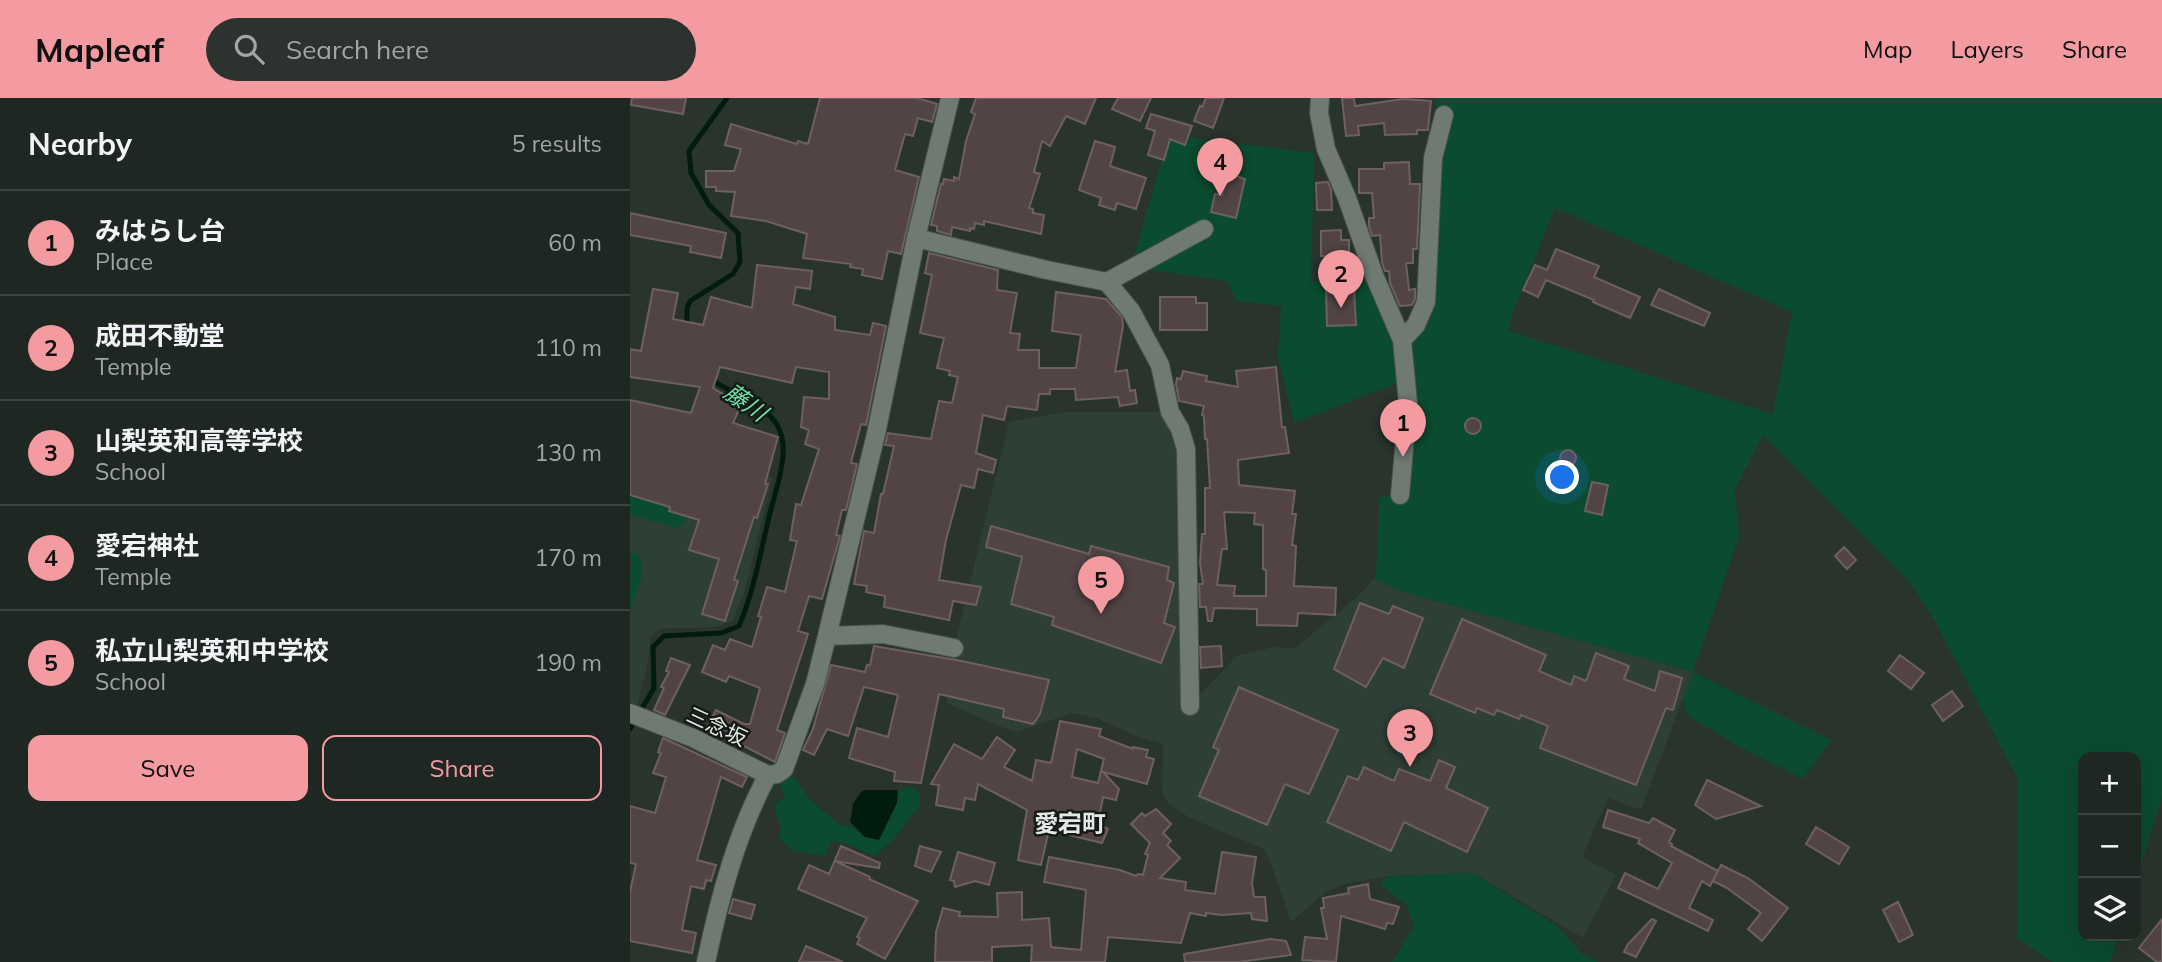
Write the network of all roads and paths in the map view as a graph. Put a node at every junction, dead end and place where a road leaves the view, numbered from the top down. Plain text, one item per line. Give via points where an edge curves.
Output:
1 (950, 98) edge
2 (1320, 98) edge
3 (1444, 115) dead end
4 (1205, 229) dead end
5 (916, 238) junction
6 (1107, 282) junction
7 (1402, 340) junction
8 (1400, 495) dead end
9 (827, 636) junction
10 (954, 648) dead end
11 (1189, 706) dead end
12 (630, 713) edge
13 (768, 775) junction
14 (706, 962) edge

1 - 5 street
2 - 7 street via 1326,149
3 - 7 street via 1433,158 1426,302 1416,325
4 - 6 street
5 - 6 street
5 - 9 street
6 - 11 street via 1131,311 1160,365 1170,412 1186,449
7 - 8 street via 1408,403
9 - 10 street via 883,634
9 - 13 street via 784,769
12 - 13 street, 三念坂
13 - 14 street via 754,800 732,864

